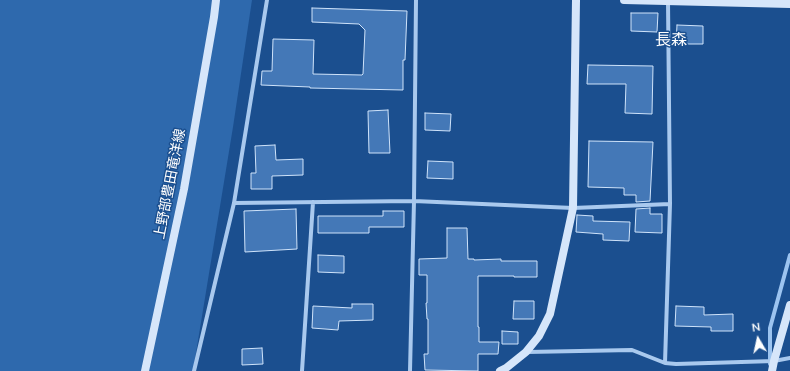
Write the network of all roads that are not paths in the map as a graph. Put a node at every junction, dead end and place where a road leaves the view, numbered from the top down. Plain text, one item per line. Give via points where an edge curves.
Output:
1 (216, 0) edge
2 (267, 0) edge
3 (416, 0) edge
4 (576, 0) edge
5 (624, 0) edge
6 (668, 1) junction
7 (699, 1) edge
8 (790, 4) edge
9 (313, 202) junction
10 (414, 202) junction
11 (234, 203) junction
12 (670, 204) junction
13 (573, 208) junction
14 (790, 305) edge
15 (526, 352) junction
16 (790, 358) edge
17 (774, 361) junction
18 (665, 363) junction
19 (145, 371) edge
20 (194, 371) edge
21 (302, 371) edge
22 (410, 371) edge
23 (500, 371) edge
24 (772, 371) edge

1 - 19 street, 上野部豊田竜洋線 via 184,189
2 - 11 street
3 - 10 street
4 - 13 street
5 - 6 street
6 - 7 street
6 - 12 street
7 - 8 street
9 - 10 street
9 - 11 street
9 - 21 street
10 - 13 street
10 - 22 street
11 - 20 street
12 - 13 street
12 - 18 street
13 - 15 street via 550,314 539,336
14 - 17 street
15 - 18 street via 632,350
15 - 23 street
16 - 17 street
17 - 18 street
17 - 24 street

